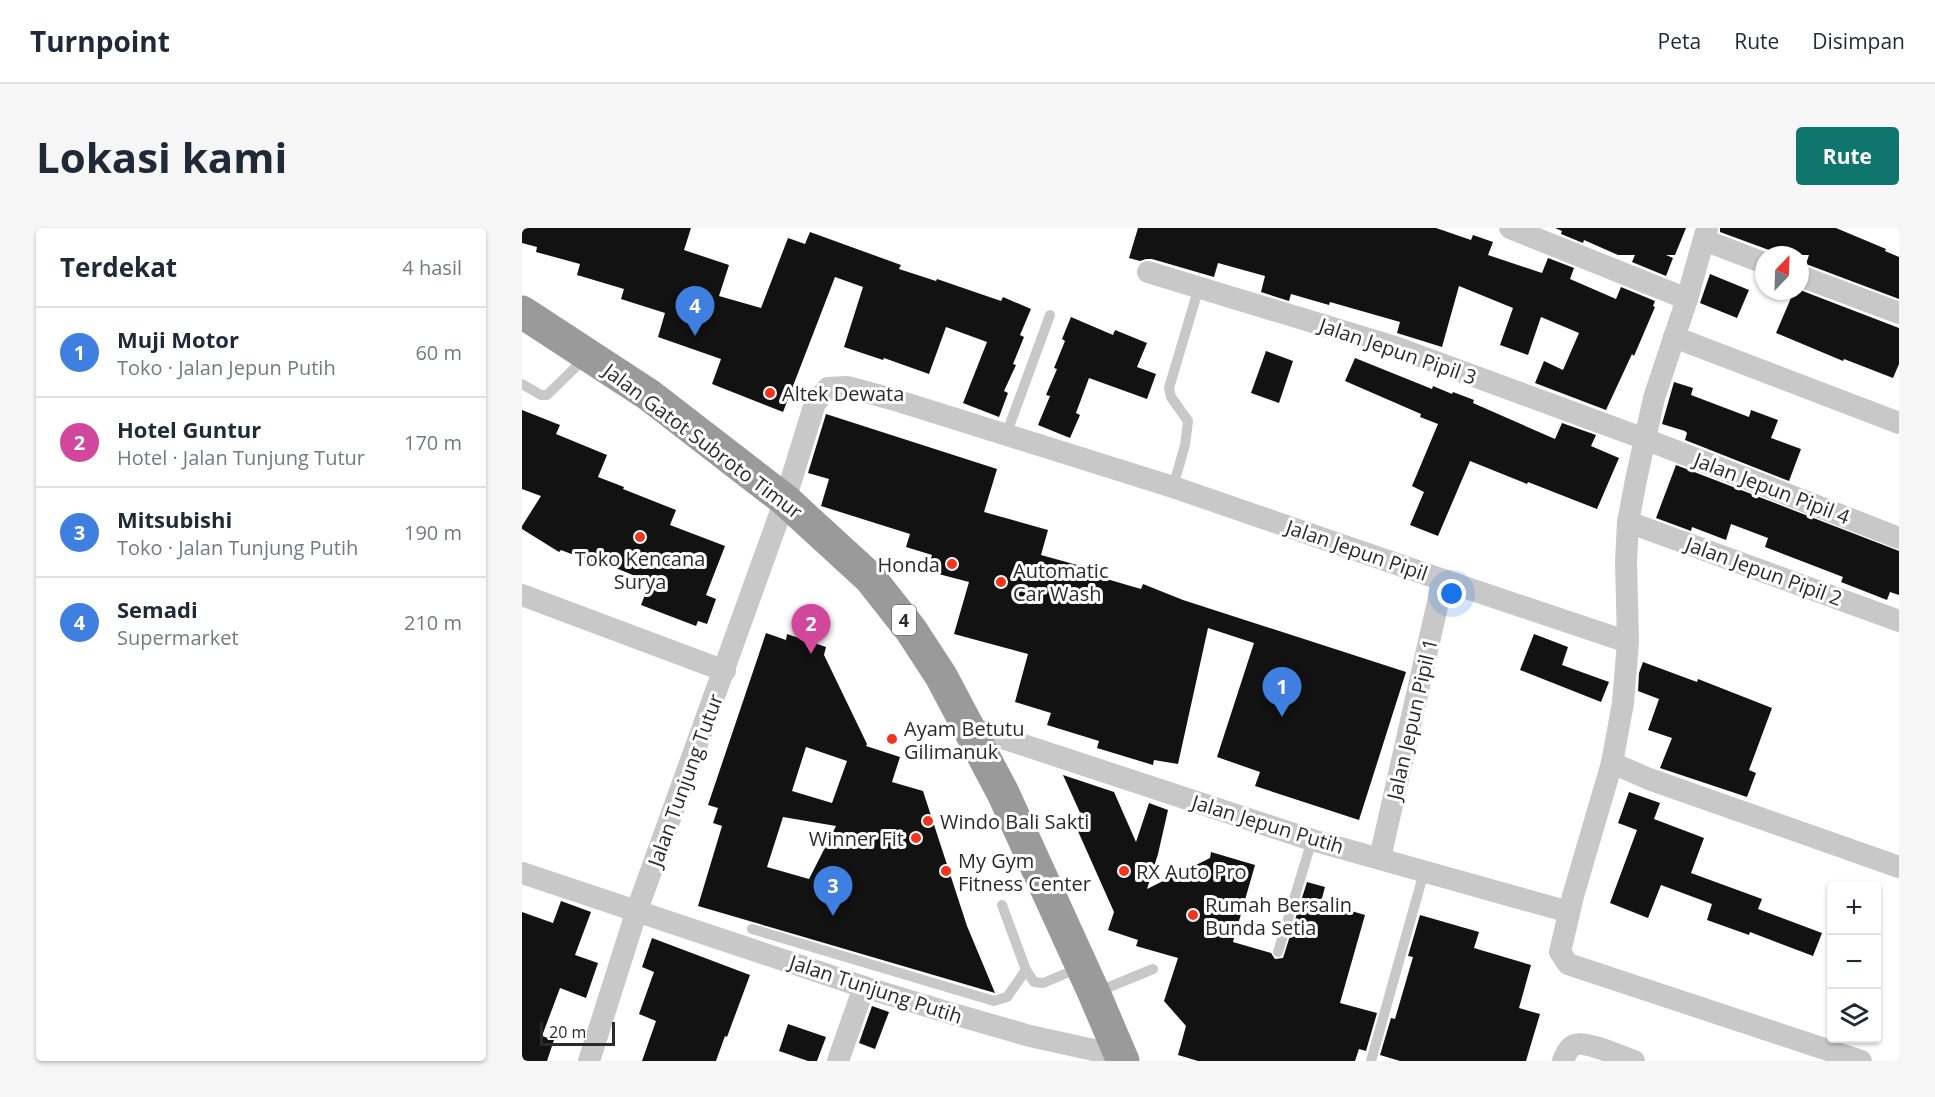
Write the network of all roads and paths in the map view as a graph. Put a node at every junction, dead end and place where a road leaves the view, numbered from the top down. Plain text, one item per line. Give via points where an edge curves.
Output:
1 (1510, 228) edge
2 (1706, 234) edge
3 (1755, 258) edge
4 (1148, 272) dead end
5 (1809, 279) edge
6 (1199, 287) junction
7 (1687, 298) junction
8 (522, 312) edge
9 (1899, 313) edge
10 (1050, 315) dead end
11 (1674, 337) junction
12 (589, 354) junction
13 (522, 384) edge
14 (1899, 423) edge
15 (1006, 436) junction
16 (1645, 439) junction
17 (1173, 487) junction
18 (785, 500) junction
19 (1628, 522) junction
20 (1899, 537) edge
21 (1443, 580) junction
22 (522, 595) edge
23 (1899, 621) edge
24 (1628, 642) junction
25 (725, 671) junction
26 (969, 727) junction
27 (1611, 763) junction
28 (1312, 840) junction
29 (1380, 858) junction
30 (1899, 867) edge
31 (1424, 872) junction
32 (522, 873) edge
33 (1002, 905) dead end
34 (638, 910) junction
35 (1569, 912) junction
36 (752, 929) dead end
37 (1278, 951) dead end
38 (1153, 969) dead end
39 (1026, 970) junction
40 (1088, 980) junction
41 (864, 987) junction
42 (1120, 1055) edge
43 (589, 1061) edge
44 (838, 1061) edge
45 (1371, 1061) edge
46 (1563, 1061) edge
47 (1634, 1061) edge
48 (1861, 1061) edge

1 - 7 street
2 - 3 street
2 - 7 street
4 - 6 street, Jalan Jepun Pipil 3
5 - 9 street
6 - 16 street, Jalan Jepun Pipil 3 via 1395,347
6 - 17 lane via 1169,388 1188,421
7 - 11 street
8 - 12 highway, Jalan Gatot Subroto Timur / 4
10 - 15 lane
11 - 14 street
11 - 16 street
12 - 13 lane via 547,394 541,395
12 - 18 highway, Jalan Gatot Subroto Timur / 4
15 - 17 street, Jalan Jepun Pipil
15 - 18 street, Jalan Jepun Pipil via 892,399 847,387 828,388 815,403
16 - 19 street
16 - 20 street, Jalan Jepun Pipil 4
17 - 21 street, Jalan Jepun Pipil
18 - 25 street, Jalan Tunjung Tutur
18 - 26 highway, Jalan Gatot Subroto Timur / 4 via 870,578 911,630
19 - 23 street, Jalan Jepun Pipil 2
19 - 24 street
21 - 24 street, Jalan Jepun Pipil
21 - 29 street, Jalan Jepun Pipil 1
22 - 25 street
24 - 27 street via 1623,703
25 - 34 street, Jalan Tunjung Tutur
26 - 28 street, Jalan Jepun Putih
26 - 40 highway, Jalan Gatot Subroto Timur / 4
27 - 30 street
27 - 35 street
28 - 29 street, Jalan Jepun Putih
28 - 37 lane
29 - 31 street, Jalan Jepun Putih
31 - 35 street, Jalan Jepun Putih
31 - 45 lane
32 - 34 street, Jalan Tunjung Putih
33 - 39 lane
34 - 41 street, Jalan Tunjung Putih
34 - 43 street, Jalan Tunjung Tutur
35 - 48 street via 1560,952 1568,964
36 - 39 lane via 994,1001 1007,997
38 - 40 lane
39 - 40 lane via 1034,982
40 - 42 highway, Jalan Gatot Subroto Timur / 4
41 - 42 street, Jalan Tunjung Putih via 1030,1036
41 - 44 street
46 - 47 street via 1577,1044

